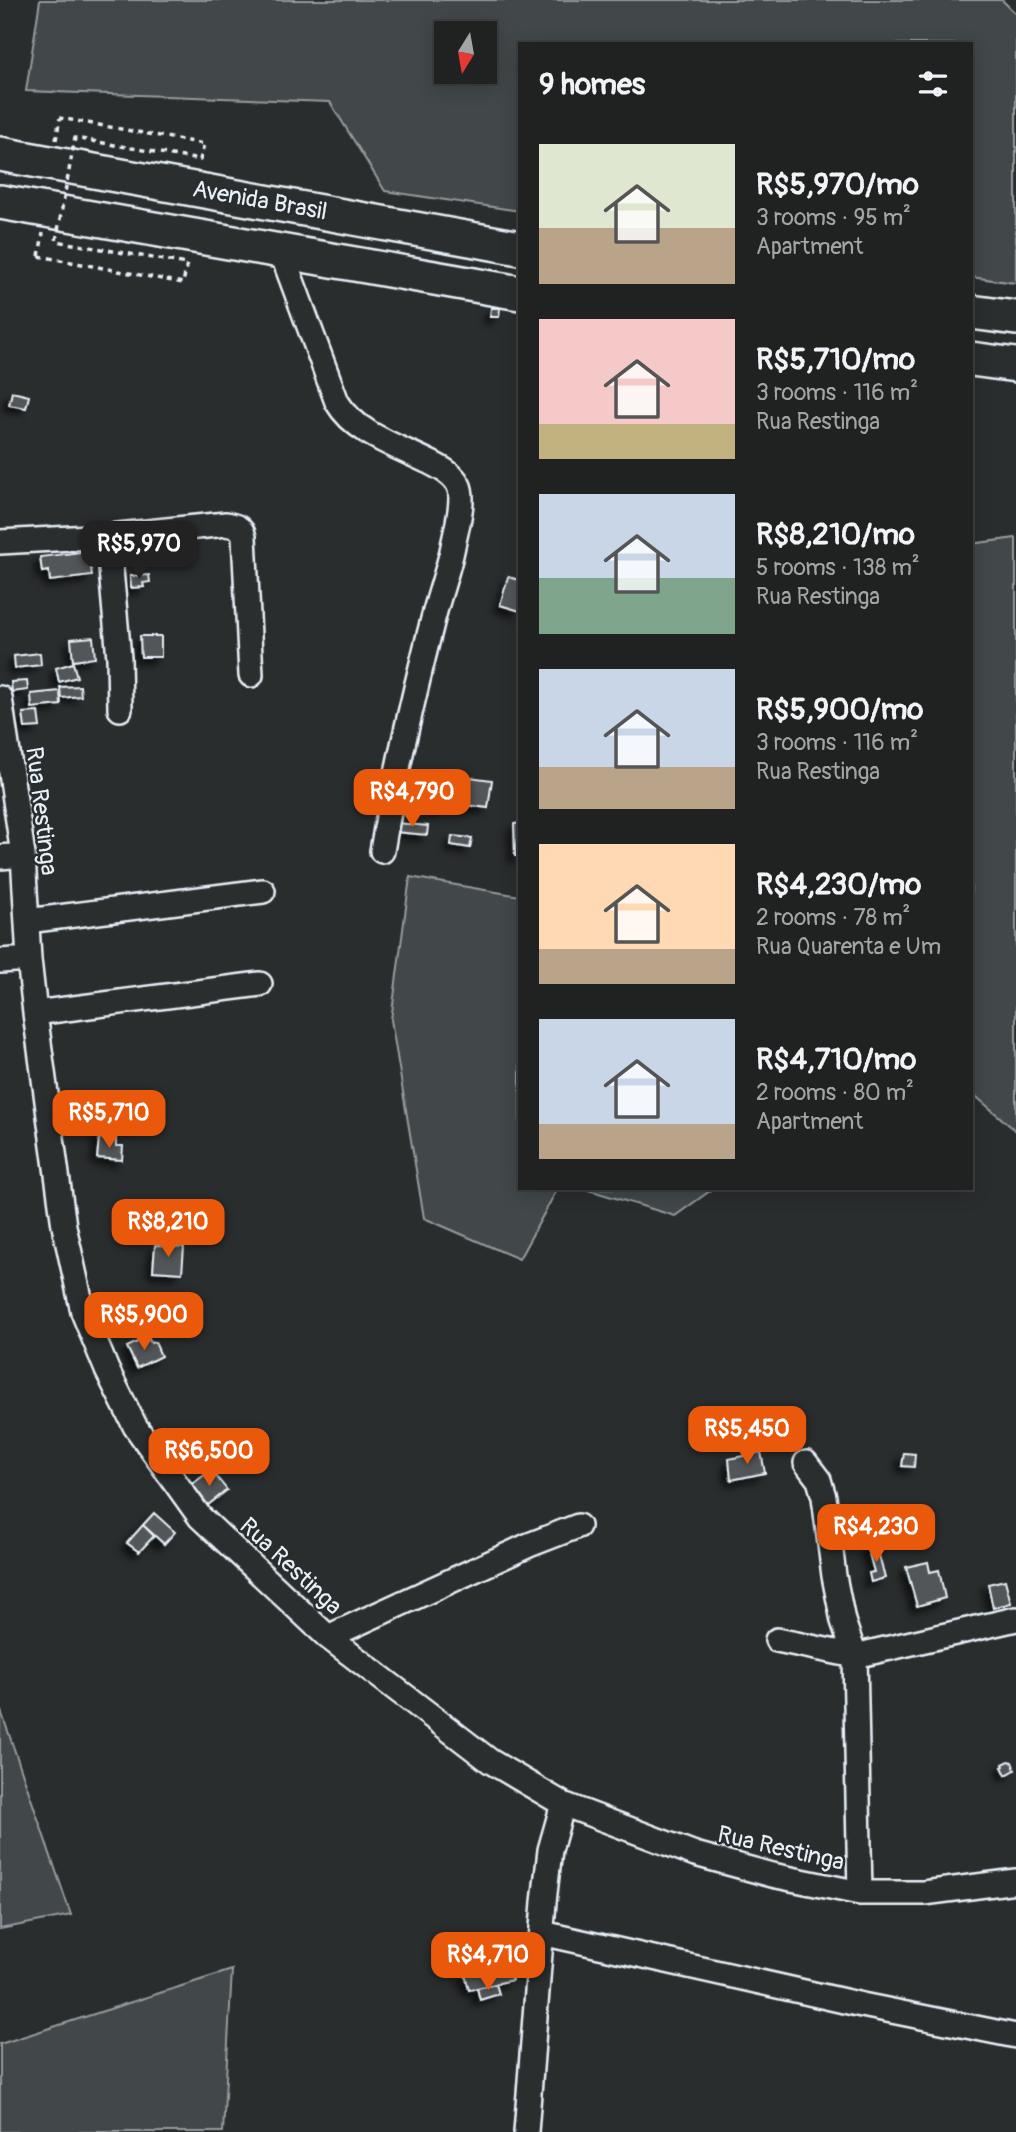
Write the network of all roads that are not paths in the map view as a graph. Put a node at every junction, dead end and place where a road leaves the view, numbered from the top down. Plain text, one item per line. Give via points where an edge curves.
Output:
1 (0, 153) edge
2 (0, 202) edge
3 (518, 248) edge
4 (281, 251) junction
5 (518, 293) edge
6 (973, 312) edge
7 (1016, 318) edge
8 (973, 359) edge
9 (1016, 365) edge
10 (108, 536) junction
11 (0, 542) edge
12 (251, 675) dead end
13 (0, 698) edge
14 (120, 709) dead end
15 (4, 747) edge
16 (382, 851) dead end
17 (23, 855) junction
18 (0, 857) edge
19 (263, 891) dead end
20 (27, 921) junction
21 (29, 959) junction
22 (0, 961) edge
23 (260, 984) dead end
24 (35, 1013) junction
25 (806, 1463) dead end
26 (578, 1526) dead end
27 (1016, 1619) edge
28 (328, 1637) junction
29 (778, 1640) dead end
30 (855, 1656) junction
31 (563, 1804) junction
32 (1016, 1881) edge
33 (860, 1893) junction
34 (542, 1933) junction
35 (1016, 2036) edge
36 (526, 2132) edge

1 - 3 highway, Avenida Brasil
2 - 4 highway, Avenida Brasil
4 - 5 highway, Avenida Brasil
4 - 16 street via 343,412 366,432 437,466 452,476 461,490 450,562 392,789
6 - 7 highway
8 - 9 highway
10 - 11 street
10 - 12 street via 226,524 243,530
10 - 14 street
13 - 15 street, Rua Restinga
15 - 17 street, Rua Restinga
17 - 18 street
17 - 20 street, Rua Restinga
19 - 20 street
20 - 21 street, Rua Restinga
21 - 22 street
21 - 24 street, Rua Restinga
23 - 24 street
24 - 28 street, Rua Restinga via 64,1226 83,1312 107,1370 135,1426 200,1517
25 - 30 street via 819,1480 824,1497 834,1576
26 - 28 street
27 - 30 street
28 - 31 street, Rua Restinga via 490,1761
29 - 30 street
30 - 33 street
31 - 33 street, Rua Restinga via 695,1854
31 - 34 street via 550,1850
32 - 33 street, Rua Restinga via 924,1894
34 - 35 street
34 - 36 street

